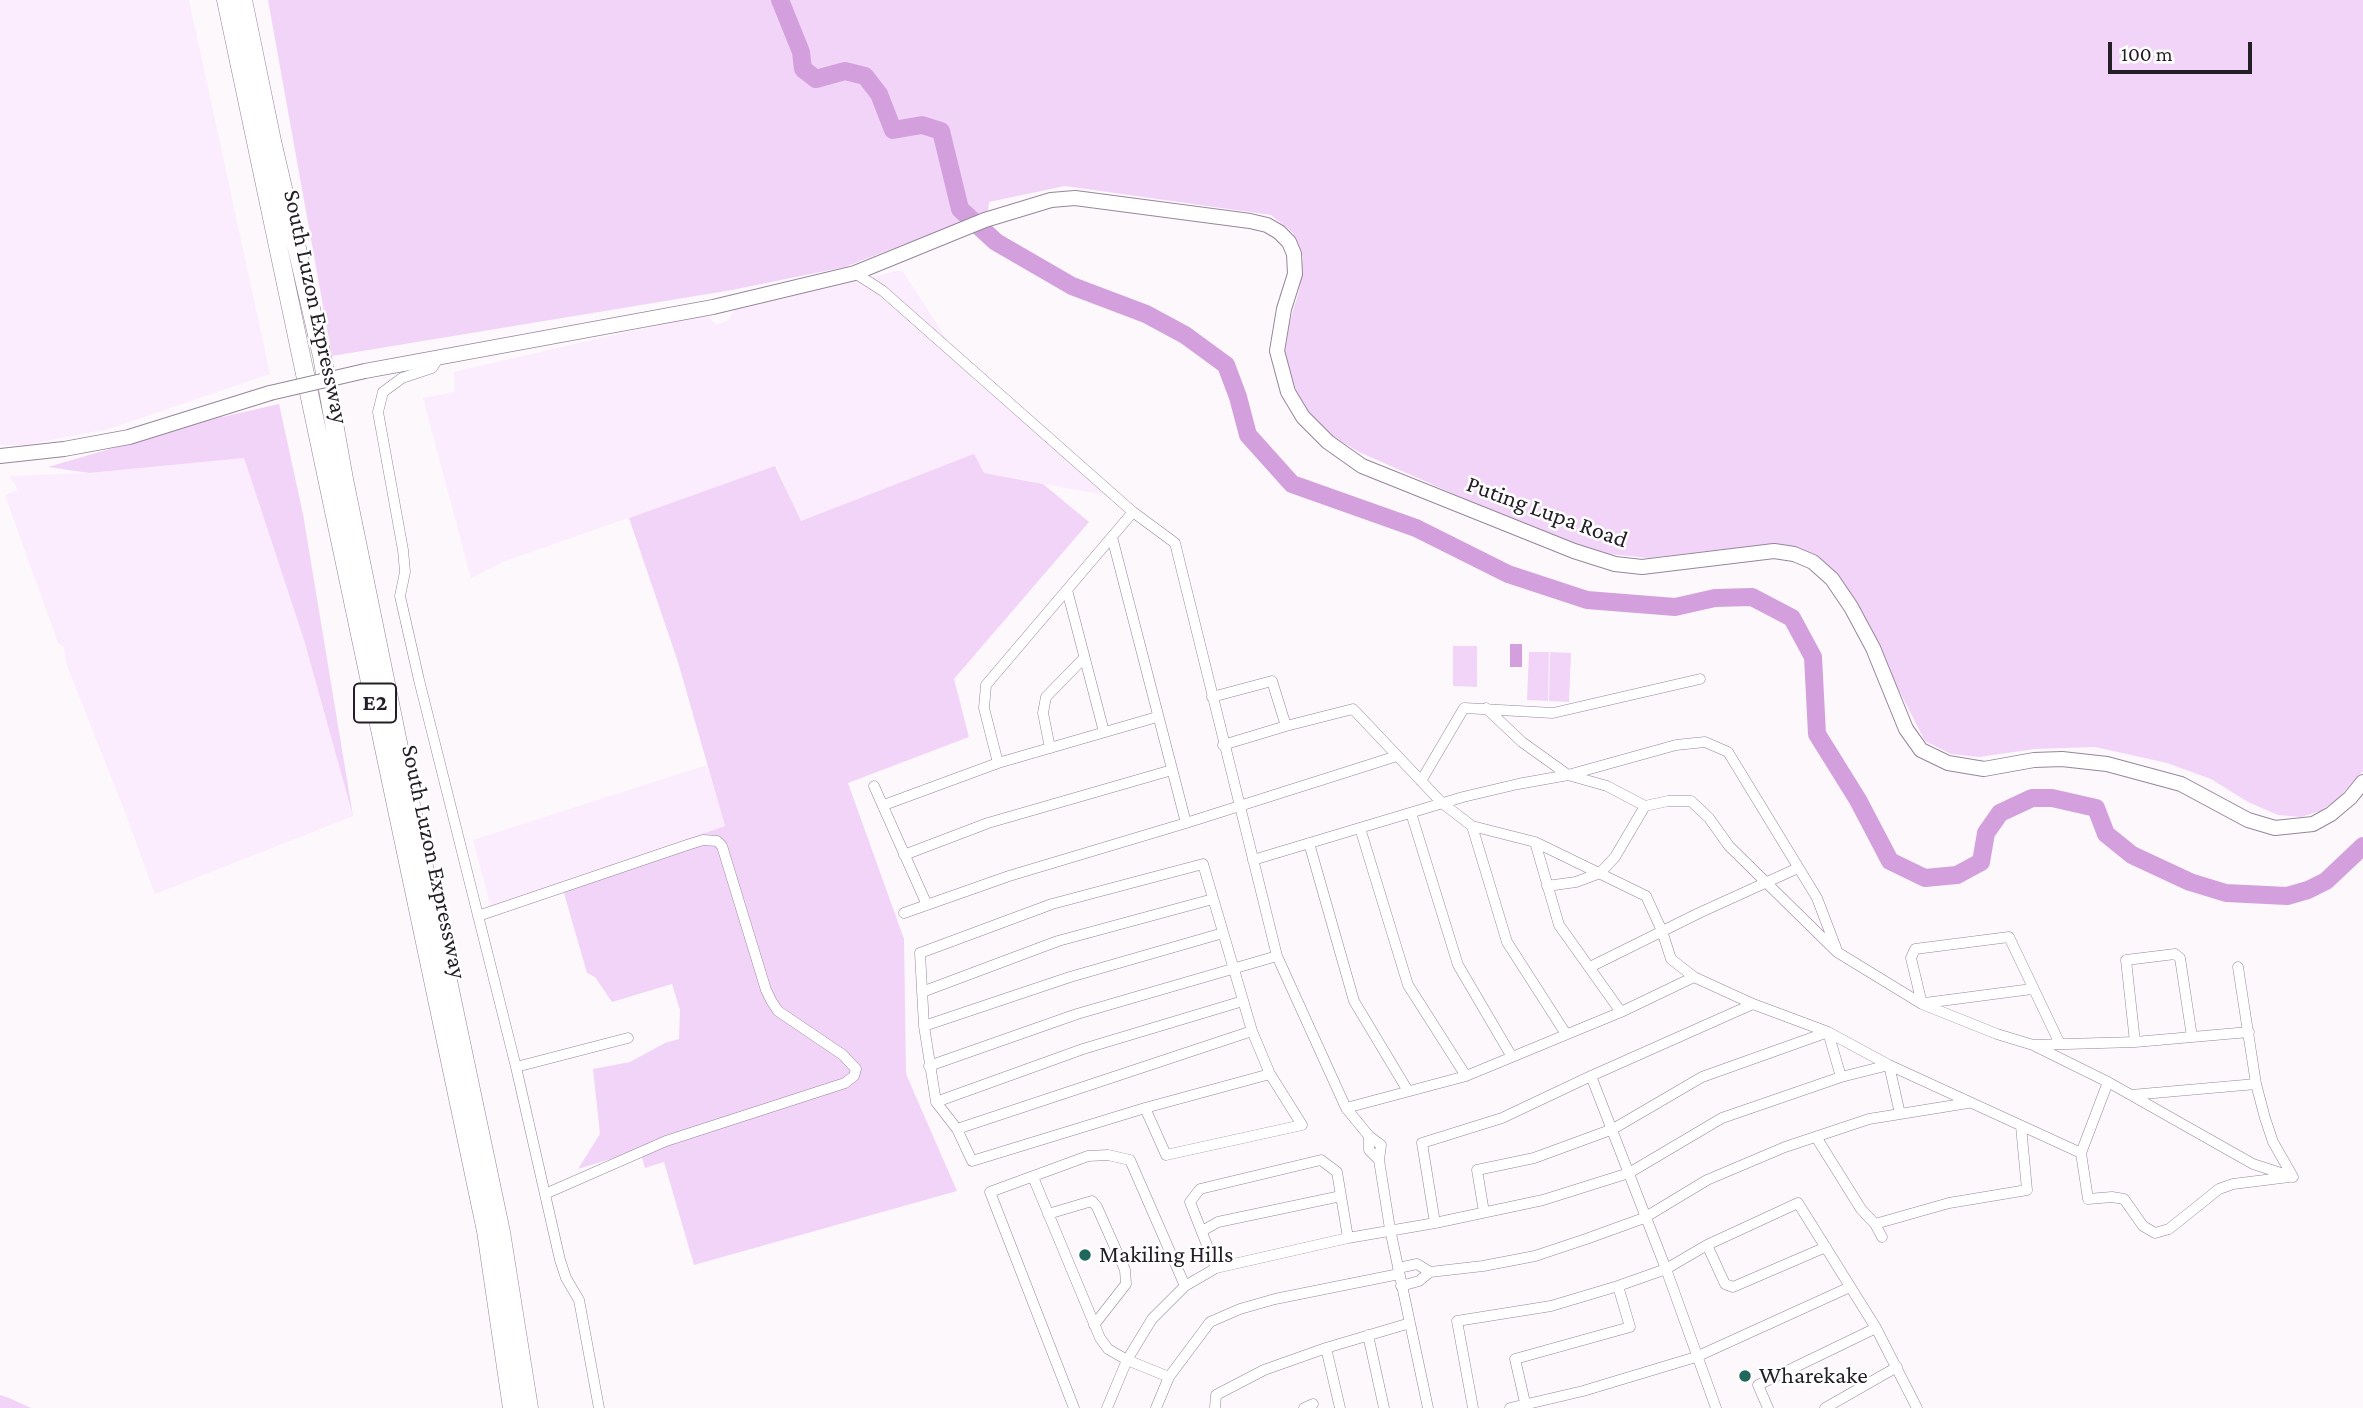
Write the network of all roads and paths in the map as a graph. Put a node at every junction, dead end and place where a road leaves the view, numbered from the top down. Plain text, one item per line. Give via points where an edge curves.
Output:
1 (226, 0) edge
2 (243, 0) edge
3 (855, 274) junction
4 (438, 359) junction
5 (0, 456) edge
6 (1133, 512) junction
7 (1112, 537) junction
8 (1067, 590) junction
9 (1084, 658) junction
10 (1700, 679) dead end
11 (1212, 697) junction
12 (1486, 708) junction
13 (1157, 717) junction
14 (1286, 726) junction
15 (1104, 732) junction
16 (1223, 745) junction
17 (1050, 748) junction
18 (1397, 756) junction
19 (998, 763) junction
20 (1172, 770) junction
21 (1568, 775) junction
22 (1421, 781) junction
23 (2363, 782) edge
24 (874, 786) dead end
25 (1442, 803) junction
26 (884, 805) junction
27 (1238, 806) junction
28 (1645, 806) junction
29 (1411, 813) junction
30 (1186, 823) junction
31 (1472, 826) junction
32 (1360, 828) junction
33 (1535, 842) junction
34 (1308, 843) junction
35 (904, 855) junction
36 (1253, 860) junction
37 (1798, 868) junction
38 (1600, 873) junction
39 (1768, 882) junction
40 (1548, 886) junction
41 (1213, 899) junction
42 (927, 905) junction
43 (904, 913) dead end
44 (478, 916) junction
45 (1662, 931) junction
46 (1223, 933) junction
47 (1837, 951) junction
48 (1277, 956) junction
49 (1590, 967) junction
50 (2238, 967) dead end
51 (1234, 970) junction
52 (1694, 977) junction
53 (2032, 989) junction
54 (922, 992) junction
55 (1243, 1001) junction
56 (1753, 1004) junction
57 (1922, 1004) junction
58 (1621, 1013) junction
59 (924, 1026) junction
60 (1252, 1031) junction
61 (1828, 1032) junction
62 (2249, 1032) junction
63 (1566, 1034) junction
64 (2192, 1037) junction
65 (628, 1038) dead end
66 (2135, 1042) junction
67 (2060, 1044) junction
68 (2033, 1045) junction
69 (1512, 1056) junction
70 (1889, 1065) junction
71 (929, 1066) junction
72 (516, 1068) junction
73 (1270, 1074) junction
74 (1466, 1076) junction
75 (1591, 1076) junction
76 (1842, 1077) junction
77 (2108, 1082) junction
78 (2256, 1084) junction
79 (1408, 1091) junction
80 (2130, 1095) junction
81 (936, 1101) junction
82 (1969, 1102) junction
83 (1145, 1108) junction
84 (1346, 1108) junction
85 (1900, 1115) junction
86 (2021, 1126) junction
87 (957, 1129) junction
88 (1613, 1129) junction
89 (1816, 1137) junction
90 (2081, 1153) junction
91 (1629, 1173) junction
92 (1033, 1177) junction
93 (2293, 1177) junction
94 (545, 1194) junction
95 (1341, 1196) junction
96 (1484, 1212) junction
97 (1048, 1214) junction
98 (1644, 1218) junction
99 (1435, 1223) junction
100 (1875, 1224) junction
101 (1390, 1230) junction
102 (1202, 1231) junction
103 (1882, 1237) dead end
104 (1348, 1238) junction
105 (1707, 1245) junction
106 (1826, 1247) junction
107 (1216, 1268) junction
108 (1666, 1269) junction
109 (1398, 1271) junction
110 (1430, 1272) junction
111 (1185, 1286) junction
112 (1401, 1286) junction
113 (1618, 1286) junction
114 (1850, 1287) junction
115 (1410, 1323) junction
116 (1094, 1325) junction
117 (1876, 1328) junction
118 (1368, 1335) junction
119 (1326, 1348) junction
120 (1696, 1357) junction
121 (1127, 1360) junction
122 (1897, 1367) junction
123 (1168, 1377) junction
124 (1526, 1406) edge
125 (512, 1408) edge
126 (529, 1408) edge
127 (599, 1408) edge
128 (1074, 1408) edge
129 (1107, 1408) edge
130 (1156, 1408) edge
131 (1215, 1408) edge
132 (1340, 1408) edge
133 (1384, 1408) edge
134 (1427, 1408) edge
135 (1473, 1408) edge
136 (1510, 1408) edge
137 (1716, 1408) edge
138 (1768, 1408) edge
139 (1825, 1408) edge
140 (1917, 1408) edge

1 - 125 highway, South Luzon Expressway / E2 via 484,1219
2 - 126 highway, South Luzon Expressway / E2 via 322,356 482,1137
3 - 4 street, Puting Lupa Road via 713,307
3 - 6 street via 883,291
3 - 23 street, Puting Lupa Road via 985,220 1051,200 1075,198 1267,225 1289,242 1294,254 1295,274 1277,351 1288,392 1303,417 1328,442 1362,466 1615,564 1642,567 1774,551 1813,562 1832,579 1851,607 1906,729 1921,750 1948,763 1984,769 2053,760 2107,764 2182,784 2248,820 2275,828 2313,824 2331,814
4 - 5 street, Puting Lupa Road, bridge via 270,393 129,437
4 - 44 street via 432,368 402,378 383,392 378,412 403,551 400,596
6 - 7 street
6 - 11 street via 1175,543
7 - 8 street
7 - 13 street
8 - 9 street
8 - 19 street via 986,685 984,708
9 - 15 street
9 - 17 street via 1046,696 1043,713
10 - 12 street via 1553,713
11 - 14 street via 1272,681
11 - 16 street
12 - 21 street via 1522,742
12 - 22 street via 1464,708
13 - 15 street
13 - 20 street
14 - 16 street
14 - 18 street via 1353,709
15 - 17 street
16 - 27 street
17 - 19 street
18 - 22 street
18 - 27 street
19 - 26 street
20 - 30 street
20 - 35 street via 988,823
21 - 25 street
21 - 28 street via 1606,786
21 - 37 street via 1676,745 1705,742 1728,752
22 - 25 street
24 - 26 street
25 - 29 street
25 - 31 street
26 - 35 street
27 - 30 street
27 - 36 street
28 - 38 street via 1615,857
28 - 39 street via 1691,801
29 - 32 street
29 - 69 street via 1458,965
30 - 42 street
31 - 33 street
31 - 63 street via 1507,942
32 - 34 street
32 - 74 street via 1408,985
33 - 38 street
33 - 40 street
34 - 36 street
34 - 79 street via 1354,1001
35 - 42 street
36 - 48 street
37 - 39 street
37 - 47 street via 1817,898
38 - 40 street
38 - 45 street via 1646,896
39 - 45 street
39 - 47 street
40 - 49 street via 1559,925
41 - 46 street
41 - 54 street via 1058,941
41 - 54 street via 1203,864 1052,904 920,953
42 - 43 street
44 - 72 street
44 - 94 street via 687,845 717,841 772,1002 856,1069 845,1083 666,1141
45 - 49 street
45 - 52 street via 1671,959
46 - 51 street
46 - 59 street
47 - 57 street
48 - 51 street
48 - 84 street
49 - 58 street
50 - 62 street
51 - 55 street
51 - 71 street via 1077,1014
52 - 56 street
52 - 58 street
53 - 57 street
53 - 57 street via 2012,940 1999,937 1913,951
53 - 67 street
54 - 59 street
55 - 60 street
55 - 81 street via 1083,1049
56 - 61 street
56 - 75 street
57 - 68 street
58 - 63 street
59 - 71 street
60 - 73 street
60 - 87 street
61 - 70 street
61 - 76 street
61 - 88 street via 1702,1077
62 - 64 street
62 - 78 street
63 - 69 street
64 - 66 street
64 - 66 street via 2180,958 2175,954 2126,960
65 - 72 street
66 - 67 street
67 - 68 street
68 - 77 street
69 - 74 street
70 - 76 street
70 - 82 street
70 - 85 street
71 - 81 street
72 - 94 street
73 - 83 street
73 - 83 street via 1302,1125 1166,1155
74 - 79 street
75 - 88 street
75 - 99 street via 1502,1118 1422,1143
76 - 91 street via 1722,1118
77 - 80 street
77 - 90 street
78 - 80 street
78 - 93 street via 2273,1142
79 - 84 street
80 - 93 street via 2253,1164
81 - 87 street
82 - 85 street
82 - 86 street
83 - 87 street via 972,1161
84 - 101 street via 1381,1145 1379,1160
85 - 89 street via 1869,1119
86 - 90 street
86 - 100 street via 2027,1190 1950,1203
88 - 91 street
88 - 96 street via 1534,1158 1477,1170
89 - 98 street via 1707,1180
89 - 100 street
90 - 93 street via 2088,1199 2124,1199 2143,1226 2155,1233 2169,1229 2219,1189
91 - 96 street via 1544,1200
91 - 98 street
92 - 97 street
92 - 111 street via 1088,1156 1130,1160
92 - 128 street via 989,1192
94 - 127 street via 560,1260 579,1300
95 - 102 street via 1218,1222
95 - 102 street via 1337,1172 1321,1160 1200,1189 1191,1202
95 - 104 street
96 - 99 street
97 - 116 street
97 - 116 street via 1093,1201 1125,1270 1126,1284
98 - 108 street
98 - 110 street via 1535,1256
99 - 101 street
100 - 103 street
101 - 104 street
101 - 109 street
102 - 107 street
104 - 107 street
105 - 106 street via 1798,1203
105 - 106 street via 1725,1284 1733,1287
105 - 108 street
106 - 114 street
107 - 111 street
108 - 113 street
108 - 120 street
109 - 110 street via 1417,1264
109 - 112 street
109 - 123 street via 1275,1299 1210,1322
110 - 112 street
111 - 121 street via 1152,1318
112 - 115 street
113 - 124 street via 1630,1327 1515,1359
113 - 135 street via 1551,1306 1457,1321
114 - 117 street
114 - 120 street
115 - 118 street
115 - 134 street
116 - 121 street via 1108,1349
117 - 122 street
117 - 138 street via 1758,1385
118 - 119 street
118 - 133 street
119 - 131 street via 1264,1370 1216,1395
119 - 132 street
120 - 124 street
120 - 137 street
121 - 123 street
121 - 129 street
122 - 139 street
122 - 140 street
123 - 130 street
124 - 136 street

